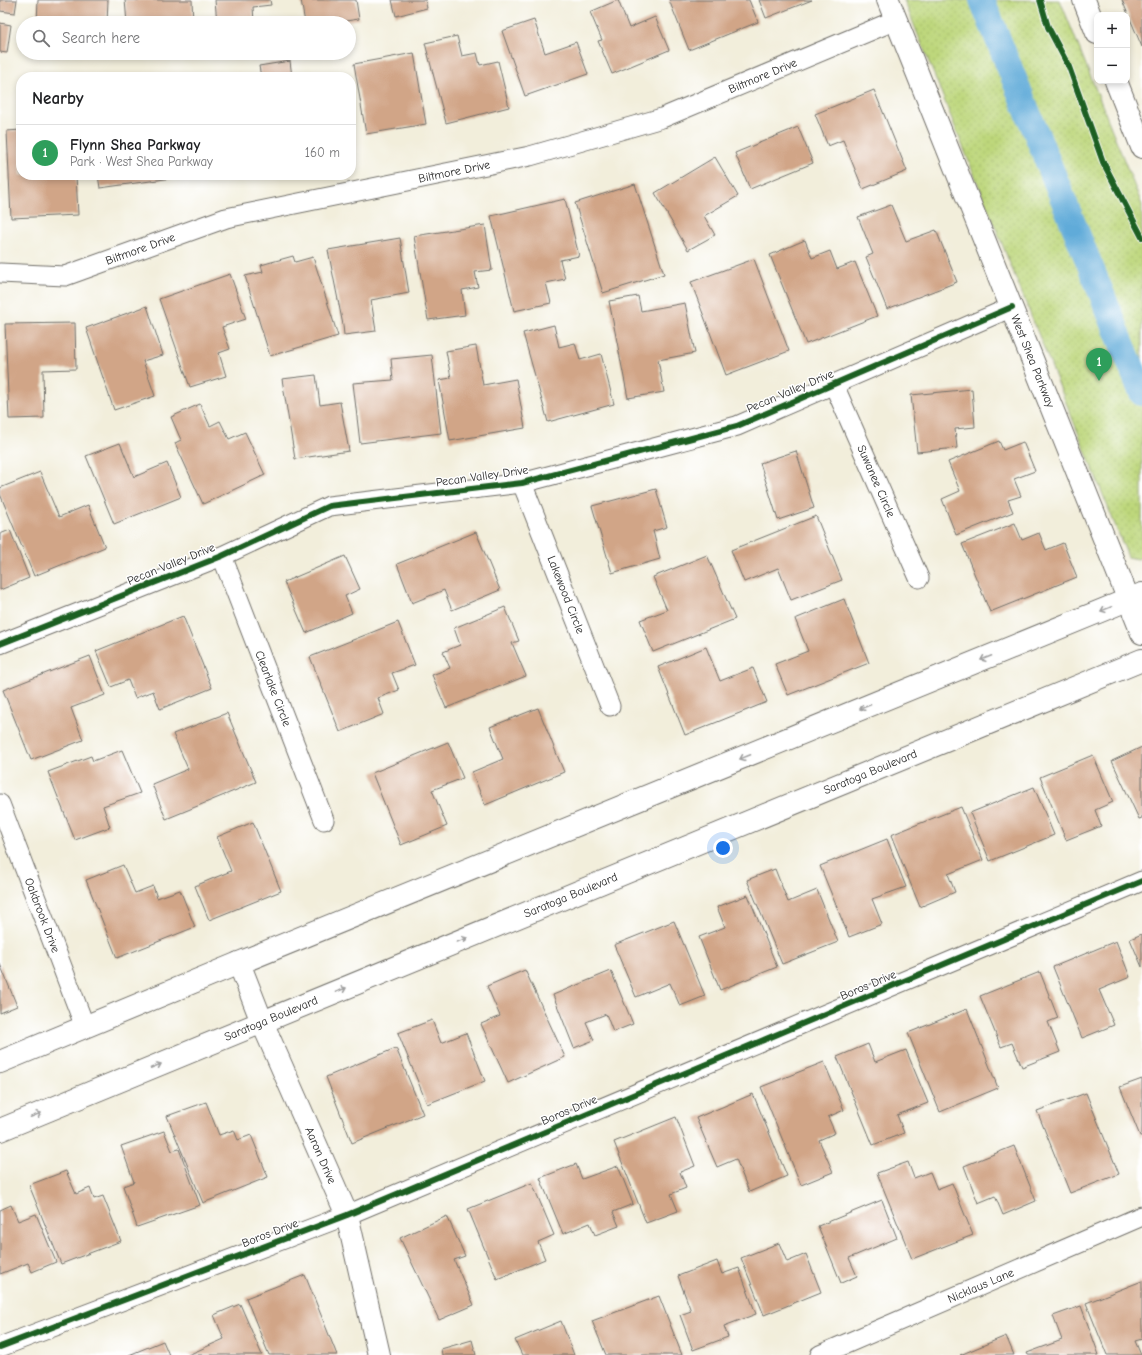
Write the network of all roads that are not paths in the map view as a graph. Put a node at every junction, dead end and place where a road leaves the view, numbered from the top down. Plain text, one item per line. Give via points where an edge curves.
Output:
1 (1084, 0) edge
2 (892, 10) edge
3 (1094, 25) edge
4 (1117, 84) edge
5 (1142, 147) edge
6 (0, 273) edge
7 (1012, 307) junction
8 (834, 384) junction
9 (522, 483) junction
10 (222, 556) junction
11 (919, 578) dead end
12 (1135, 597) edge
13 (1142, 634) edge
14 (0, 644) edge
15 (1142, 660) edge
16 (610, 706) dead end
17 (0, 804) edge
18 (324, 820) dead end
19 (1142, 881) edge
20 (239, 963) junction
21 (262, 1022) junction
22 (86, 1027) junction
23 (0, 1062) edge
24 (0, 1130) edge
25 (347, 1215) junction
26 (1142, 1216) edge
27 (0, 1347) edge
28 (379, 1355) edge
29 (820, 1355) edge

1 - 3 main road
2 - 6 street, Biltmore Drive via 662,118 530,156 226,218 65,276
2 - 7 main road, West Shea Parkway
4 - 5 main road
7 - 8 street, Pecan Valley Drive
7 - 12 main road, West Shea Parkway
8 - 9 street, Pecan Valley Drive via 737,426
8 - 11 street, Suwanee Circle
9 - 10 street, Pecan Valley Drive via 329,506
9 - 16 street, Lakewood Circle
10 - 14 street, Pecan Valley Drive
10 - 18 street, Clearlake Circle
12 - 13 main road, West Shea Parkway
12 -> 20 main road
21 -> 15 main road, Saratoga Boulevard
17 - 22 street, Oakbrook Drive
19 - 25 street, Boros Drive
20 - 21 main road, Aaron Drive
20 - 22 main road
24 -> 21 main road, Saratoga Boulevard
21 - 25 main road, Aaron Drive
22 - 23 main road
25 - 27 street, Boros Drive
25 - 28 main road, Aaron Drive
26 - 29 street, Nicklaus Lane

